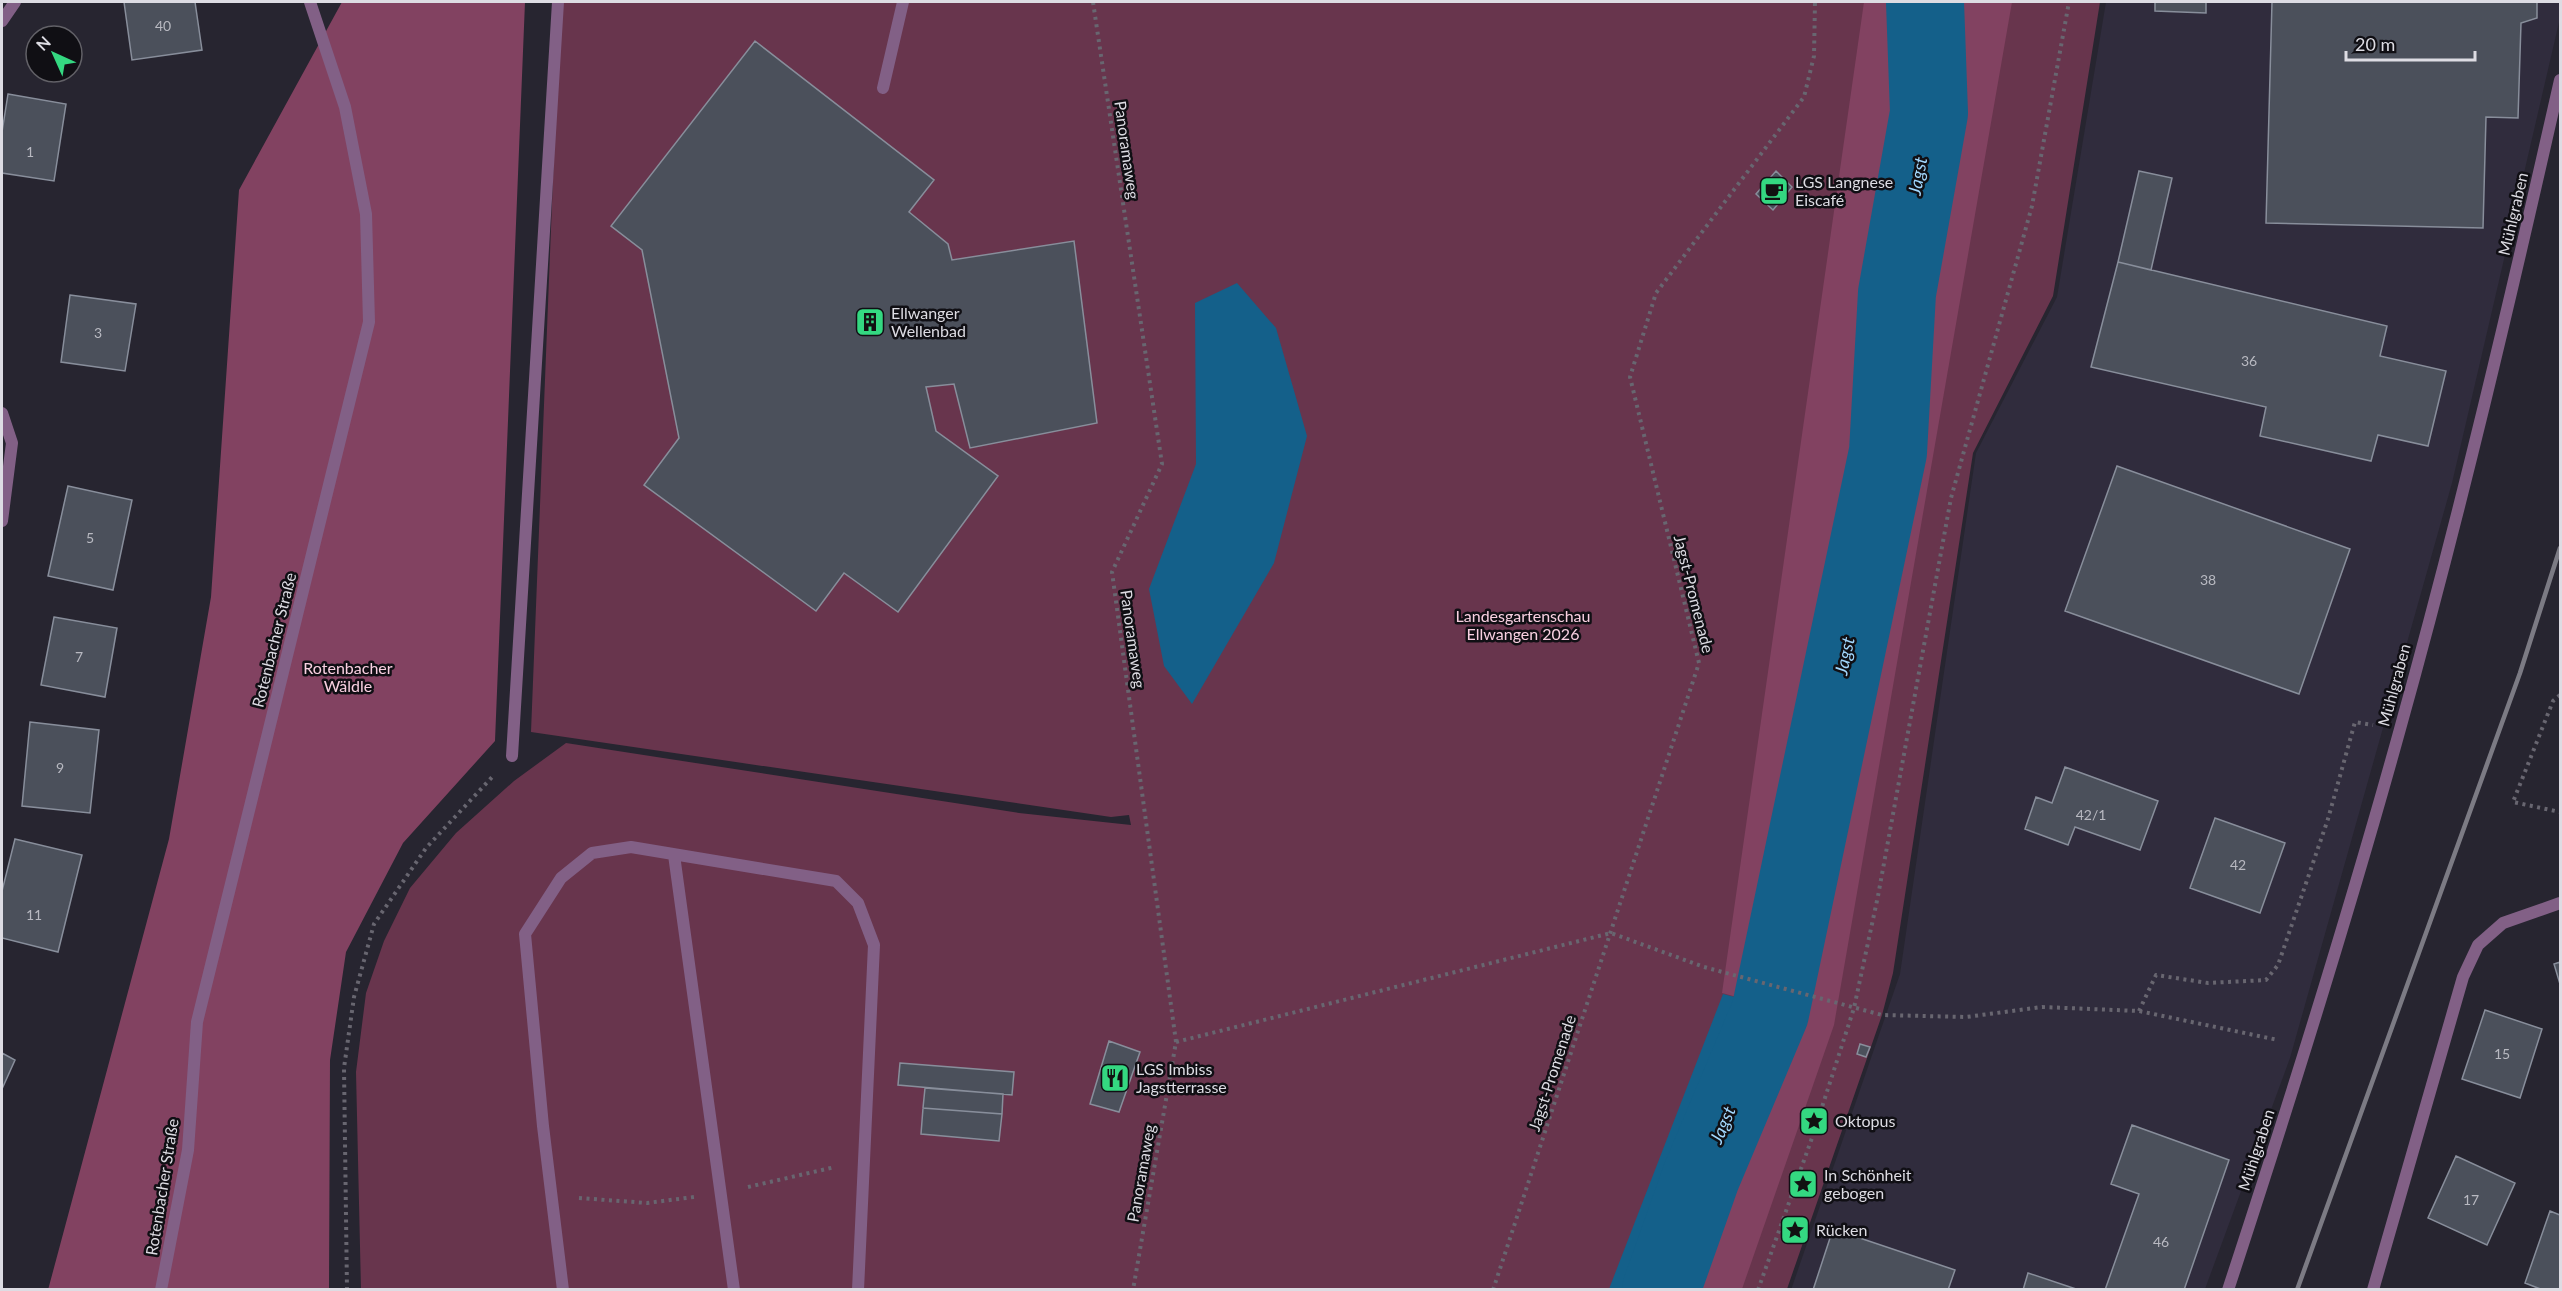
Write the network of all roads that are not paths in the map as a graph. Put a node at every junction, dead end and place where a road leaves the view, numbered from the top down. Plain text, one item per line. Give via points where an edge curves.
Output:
1 (15, 2) edge
2 (310, 2) edge
3 (558, 2) edge
4 (903, 2) edge
5 (2, 21) edge
6 (2560, 80) edge
7 (883, 88) dead end
8 (2, 413) edge
9 (2, 521) edge
10 (512, 756) road end
11 (674, 855) junction
12 (2560, 903) edge
13 (162, 1290) edge
14 (563, 1290) edge
15 (734, 1290) edge
16 (858, 1290) edge
17 (2228, 1290) edge
18 (2373, 1290) edge

1 - 5 street
2 - 13 street, Rotenbacher Straße via 345,107 366,214 369,322 197,1022 188,1150
3 - 10 street
4 - 7 street
6 - 17 street, Mühlgraben via 2500,346 2400,728 2308,1046
8 - 9 street via 12,443
11 - 14 street via 631,848 592,853 561,878 525,934
11 - 15 street
11 - 16 street via 836,881 858,903 874,945
12 - 18 street via 2503,923 2478,945 2463,977

